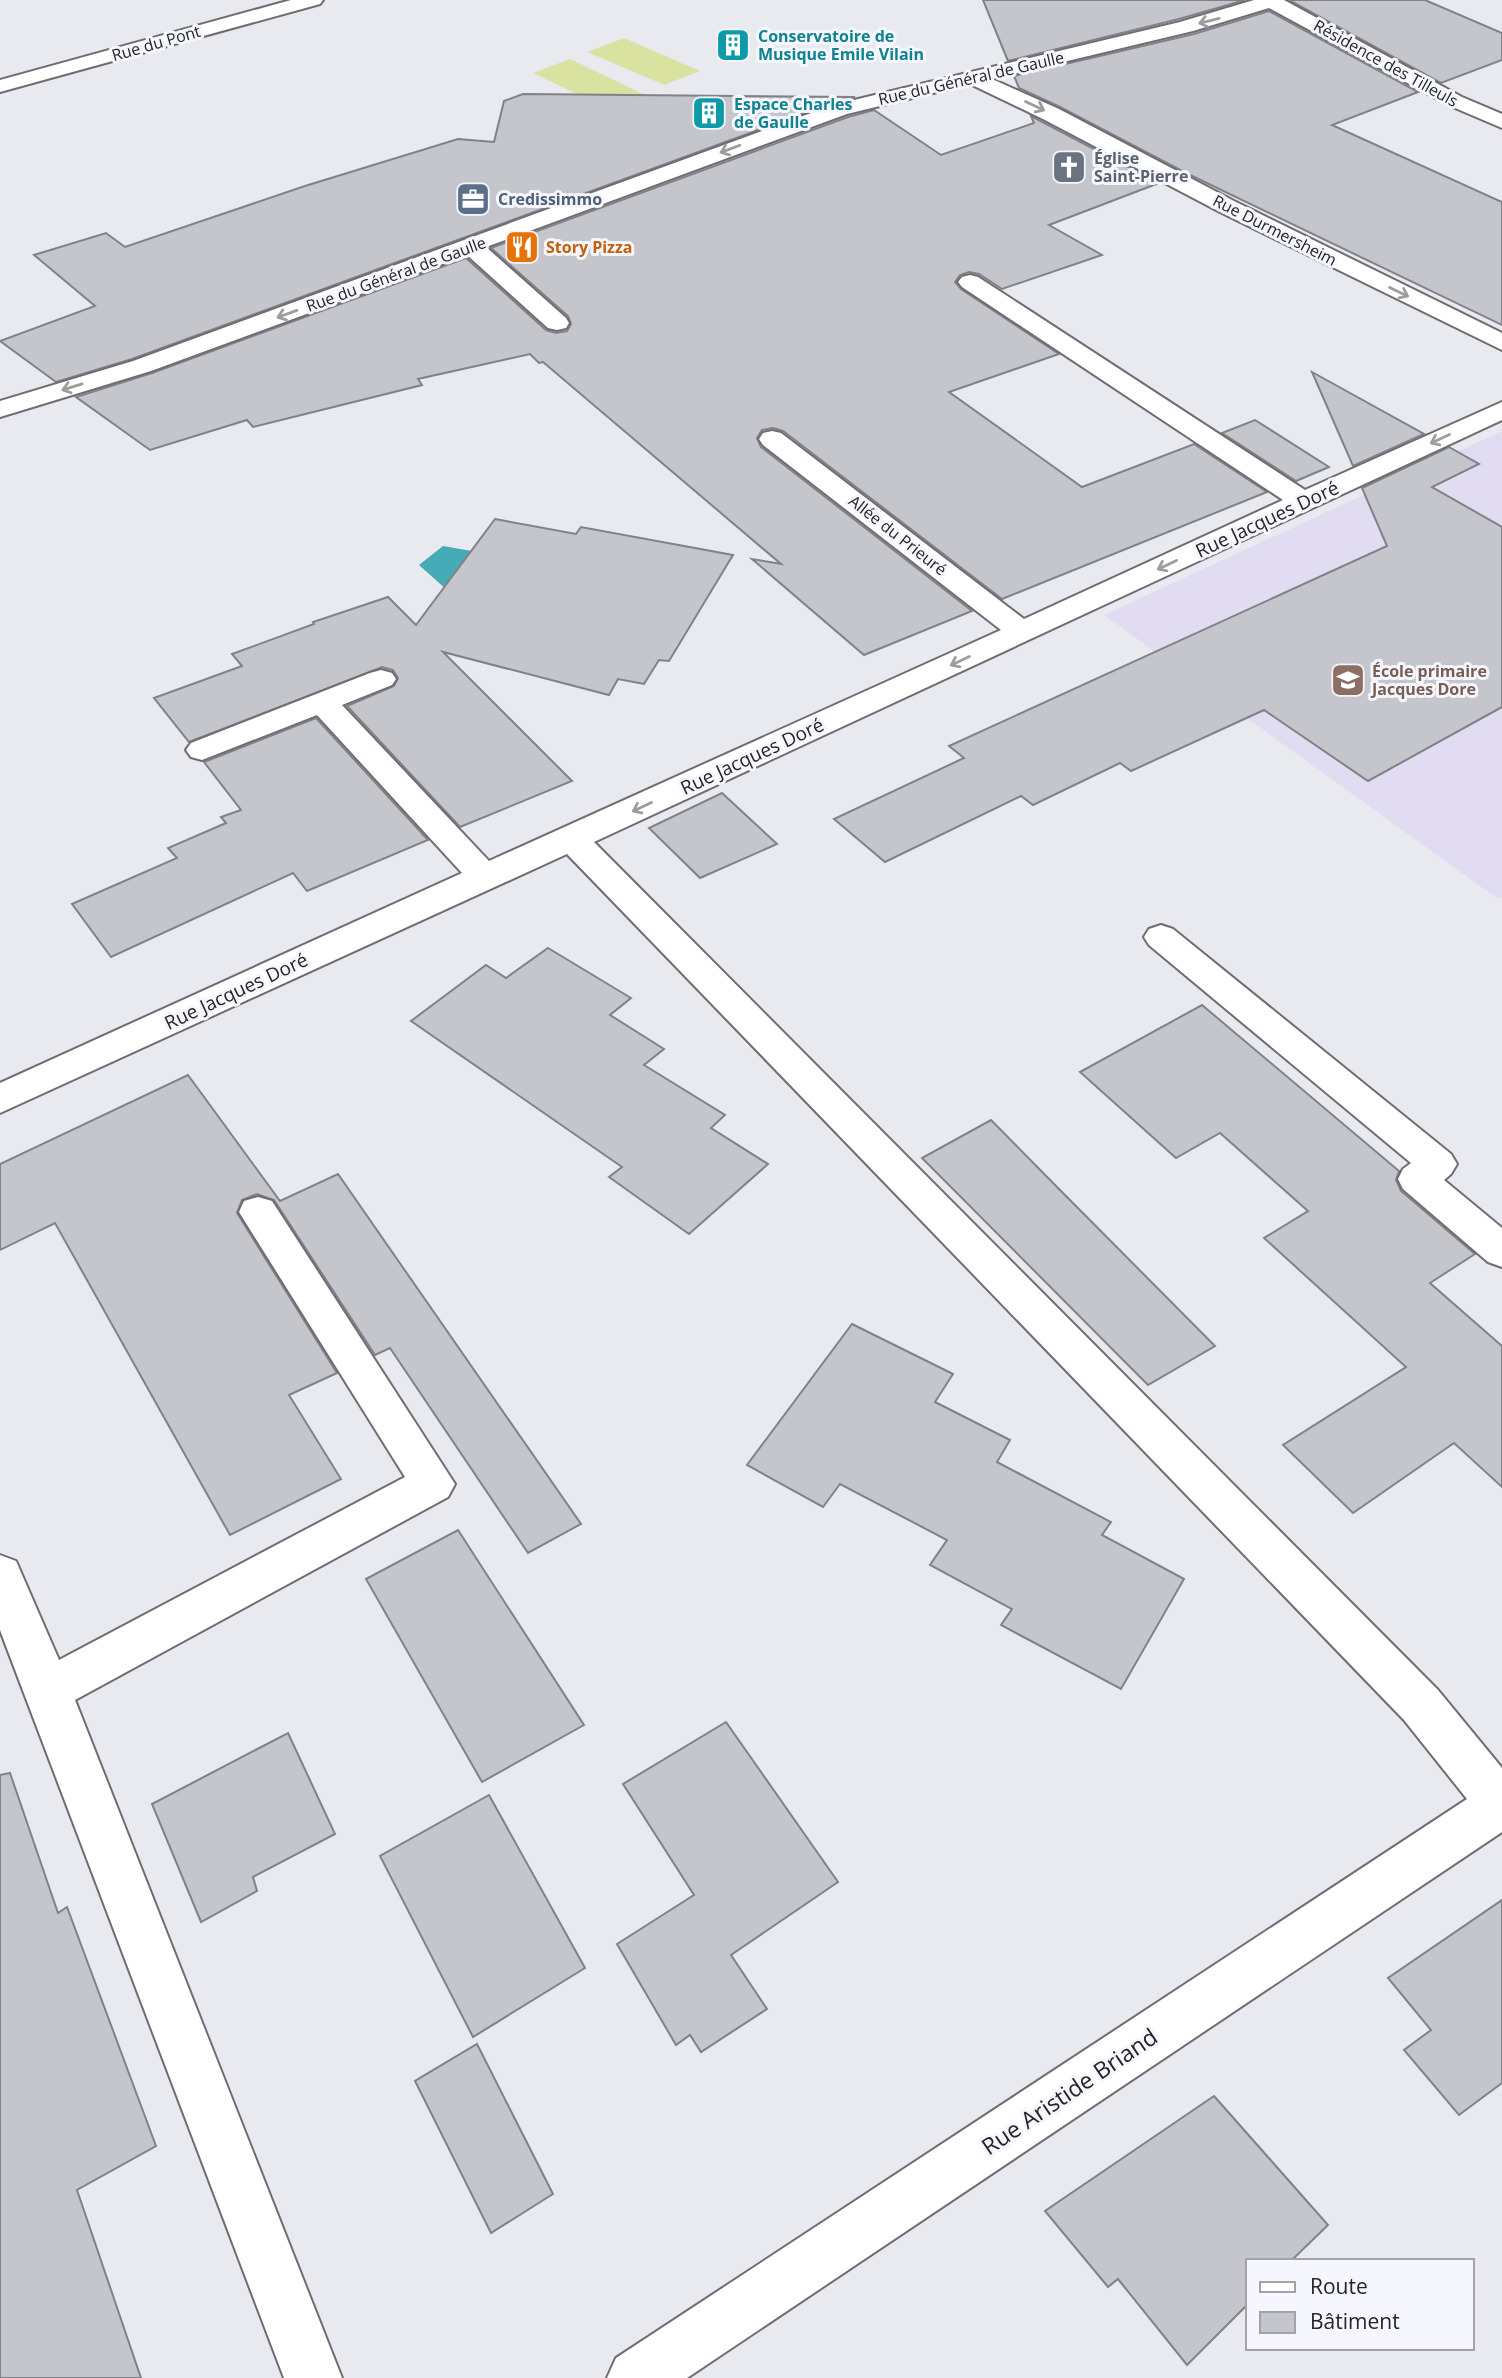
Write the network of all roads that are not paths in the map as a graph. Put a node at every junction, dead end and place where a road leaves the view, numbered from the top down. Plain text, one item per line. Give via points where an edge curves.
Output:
1 (313, 0) edge
2 (1273, 1) edge
3 (973, 78) junction
4 (0, 86) edge
5 (1502, 122) edge
6 (472, 247) junction
7 (970, 282) dead end
8 (556, 323) dead end
9 (1502, 343) edge
10 (0, 409) edge
11 (1502, 410) edge
12 (772, 439) dead end
13 (1304, 502) junction
14 (1023, 632) junction
15 (381, 679) dead end
16 (322, 702) junction
17 (202, 750) dead end
18 (572, 839) junction
19 (485, 876) junction
20 (1161, 937) dead end
21 (0, 1099) edge
22 (258, 1212) dead end
23 (1502, 1251) edge
24 (0, 1575) edge
25 (48, 1690) junction
26 (1502, 1804) edge
27 (313, 2378) edge
28 (636, 2378) edge

1 - 4 street, Rue du Pont
2 -> 3 street, Rue du Général de Gaulle via 1222,18
2 - 5 street, Résidence des Tilleuls
3 -> 6 street, Rue du Général de Gaulle via 840,109
3 -> 9 street, Rue Durmersheim
6 - 8 street
6 -> 10 street, Rue du Général de Gaulle via 142,366
7 - 13 street
11 -> 13 street, Rue Jacques Doré
12 - 14 street, Allée du Prieuré
13 -> 14 street, Rue Jacques Doré
14 -> 18 street, Rue Jacques Doré
15 - 16 street
16 - 17 street
16 - 19 street
18 - 19 street, Rue Jacques Doré
18 - 26 street via 1421,1705
19 - 21 street, Rue Jacques Doré
20 - 23 street via 1438,1164 1417,1179
22 - 25 street via 433,1484
24 - 25 street
25 - 27 street
26 - 28 street, Rue Aristide Briand

